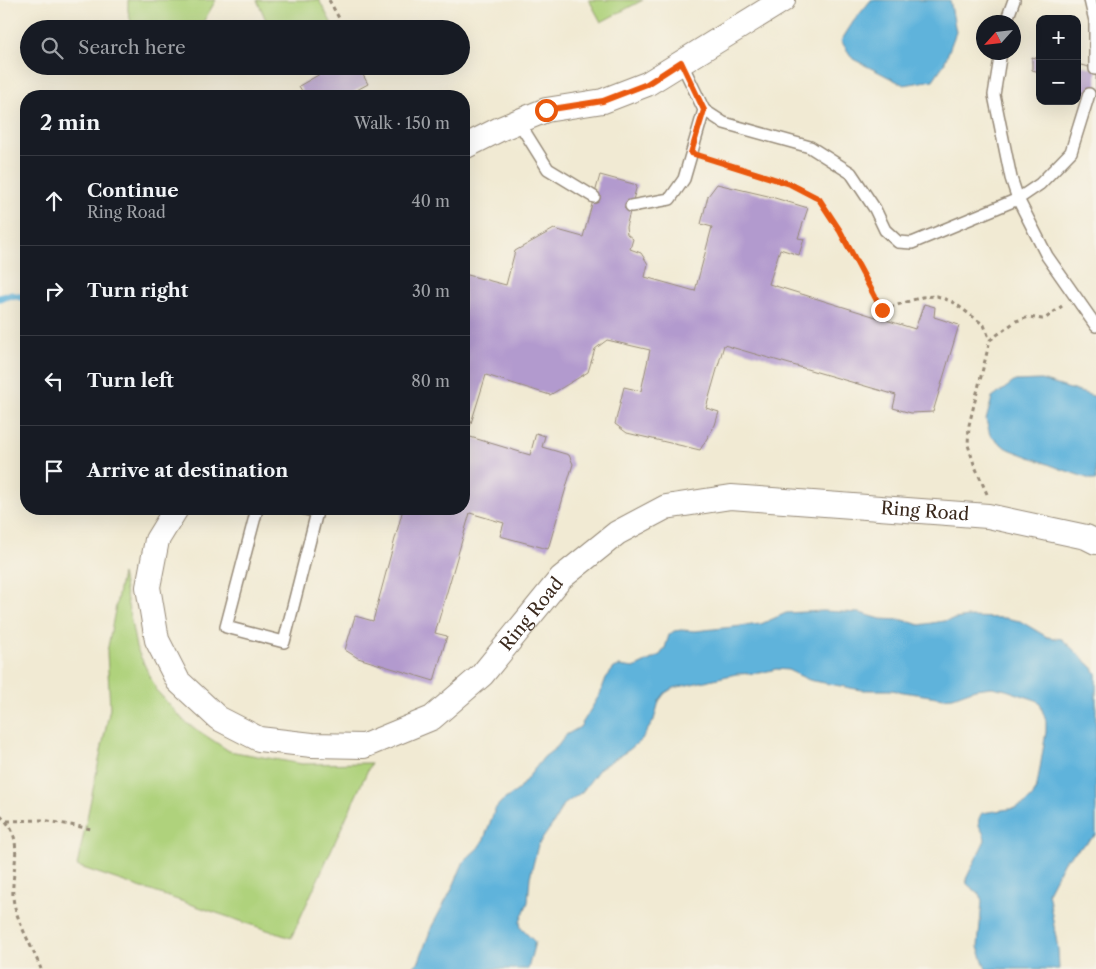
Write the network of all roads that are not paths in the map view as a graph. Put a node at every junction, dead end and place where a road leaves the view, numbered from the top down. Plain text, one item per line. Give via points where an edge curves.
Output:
1 (783, 0) edge
2 (1014, 0) edge
3 (1090, 0) edge
4 (1009, 15) edge
5 (1000, 60) edge
6 (681, 62) junction
7 (1095, 69) edge
8 (1089, 94) dead end
9 (704, 110) junction
10 (518, 121) junction
11 (470, 144) edge
12 (594, 197) dead end
13 (1018, 199) junction
14 (631, 206) dead end
15 (1096, 326) edge
16 (172, 515) edge
17 (255, 515) edge
18 (316, 515) edge
19 (1096, 542) edge

1 - 6 street
2 - 4 lane
3 - 7 lane via 1095,21
5 - 13 lane via 994,95
6 - 9 lane
6 - 10 street via 647,84 603,101 546,110
8 - 13 lane via 1071,152 1040,184
9 - 13 lane via 724,123 810,147 851,173 885,230 898,242 912,242
9 - 14 lane via 684,179 670,199
10 - 11 street
10 - 12 lane via 548,169
13 - 15 lane via 1047,256
16 - 19 street, Ring Road via 157,540 148,587 157,640 178,682 218,718 259,739 312,745 364,746 432,718 482,674 560,578 618,533 666,507 731,497 988,516 1086,537
17 - 18 lane via 226,627 284,642

